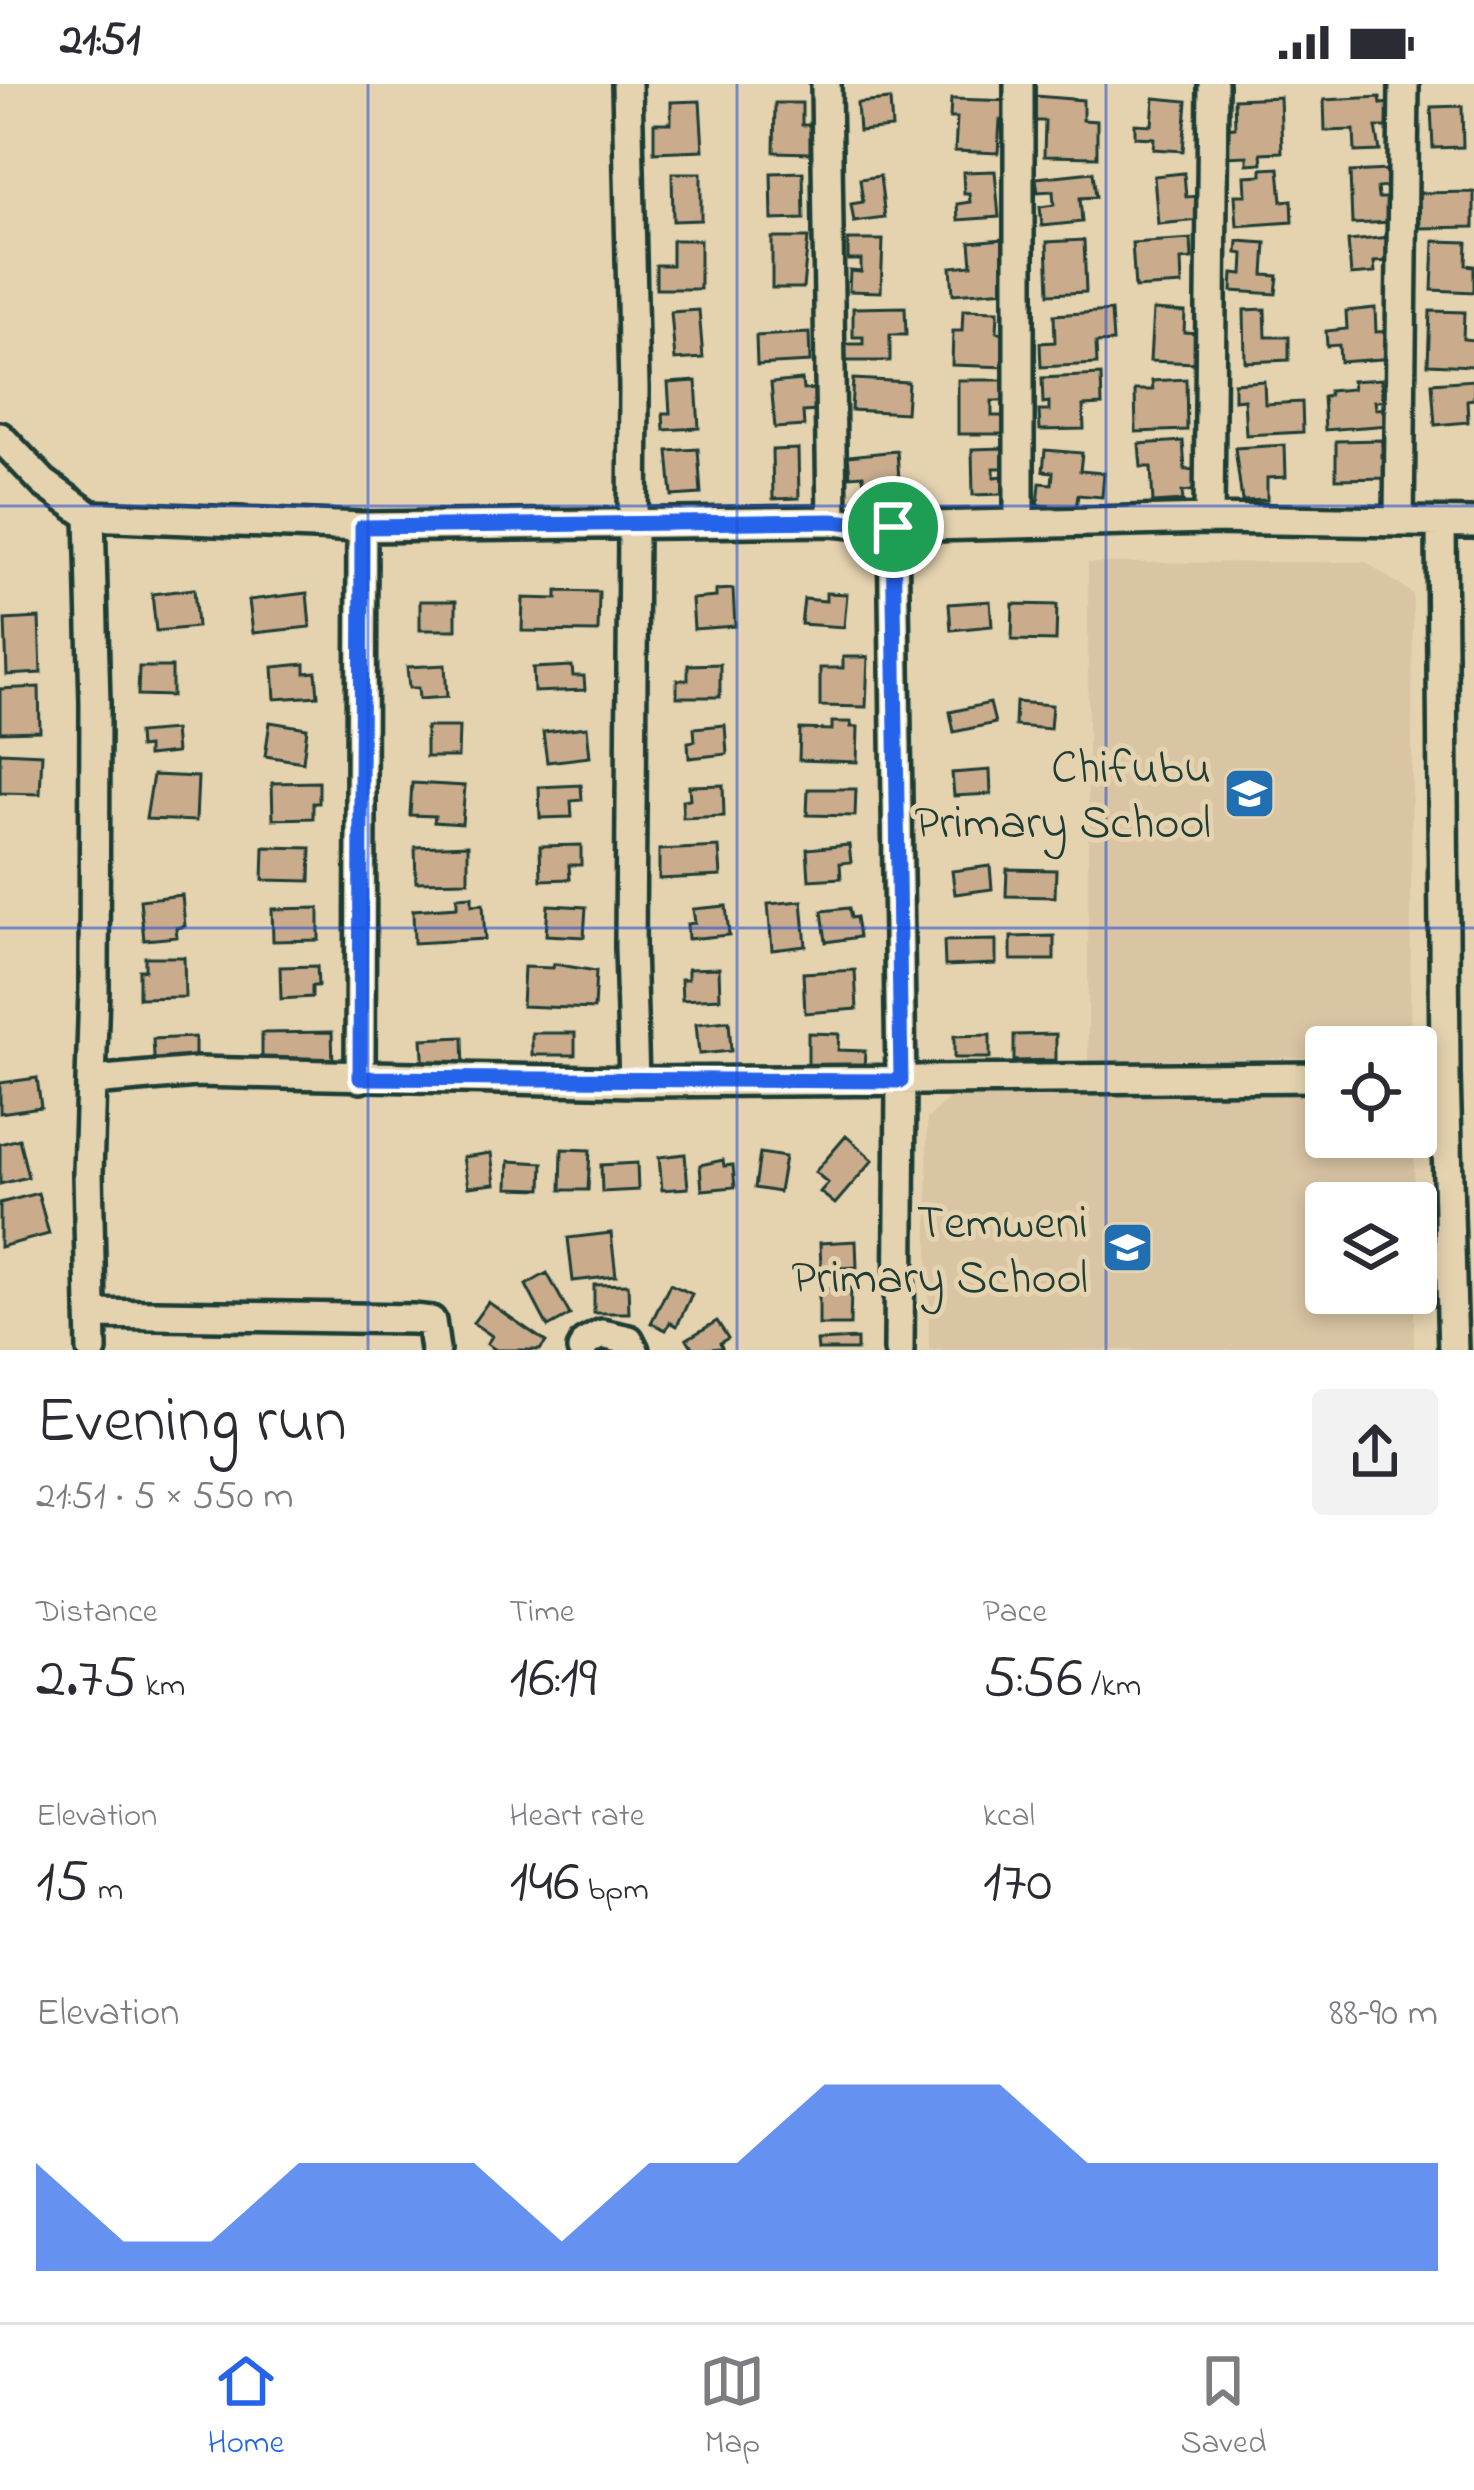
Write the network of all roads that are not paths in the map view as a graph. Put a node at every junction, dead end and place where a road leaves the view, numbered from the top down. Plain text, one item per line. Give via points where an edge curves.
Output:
1 (627, 84) edge
2 (826, 84) edge
3 (1019, 84) edge
4 (1213, 84) edge
5 (1404, 84) edge
6 (0, 437) edge
7 (90, 517) junction
8 (1209, 519) junction
9 (1399, 520) junction
10 (832, 521) junction
11 (1019, 521) junction
12 (633, 522) junction
13 (1442, 523) junction
14 (1474, 523) edge
15 (362, 527) junction
16 (893, 527) junction
17 (1437, 1076) edge
18 (1445, 1076) junction
19 (1305, 1077) edge
20 (360, 1078) junction
21 (92, 1081) junction
22 (901, 1081) junction
23 (634, 1082) junction
24 (91, 1314) junction
25 (92, 1350) edge
26 (435, 1350) edge
27 (582, 1350) edge
28 (634, 1350) edge
29 (899, 1350) edge
30 (1453, 1350) edge

1 - 12 street
2 - 10 street
3 - 11 street
4 - 8 street
5 - 9 street
6 - 7 street
7 - 15 street
7 - 21 street
8 - 9 street
8 - 11 street
9 - 13 street
10 - 12 street
10 - 16 street
11 - 16 street
12 - 15 street
12 - 23 street
13 - 14 street
13 - 18 street
15 - 20 street
16 - 22 street
17 - 18 street
18 - 30 street
19 - 22 street
20 - 21 street via 197,1072
20 - 23 street
21 - 24 street
22 - 23 street
22 - 29 street
24 - 25 street
24 - 26 street via 413,1319 431,1322
27 - 28 street via 602,1334 629,1340

